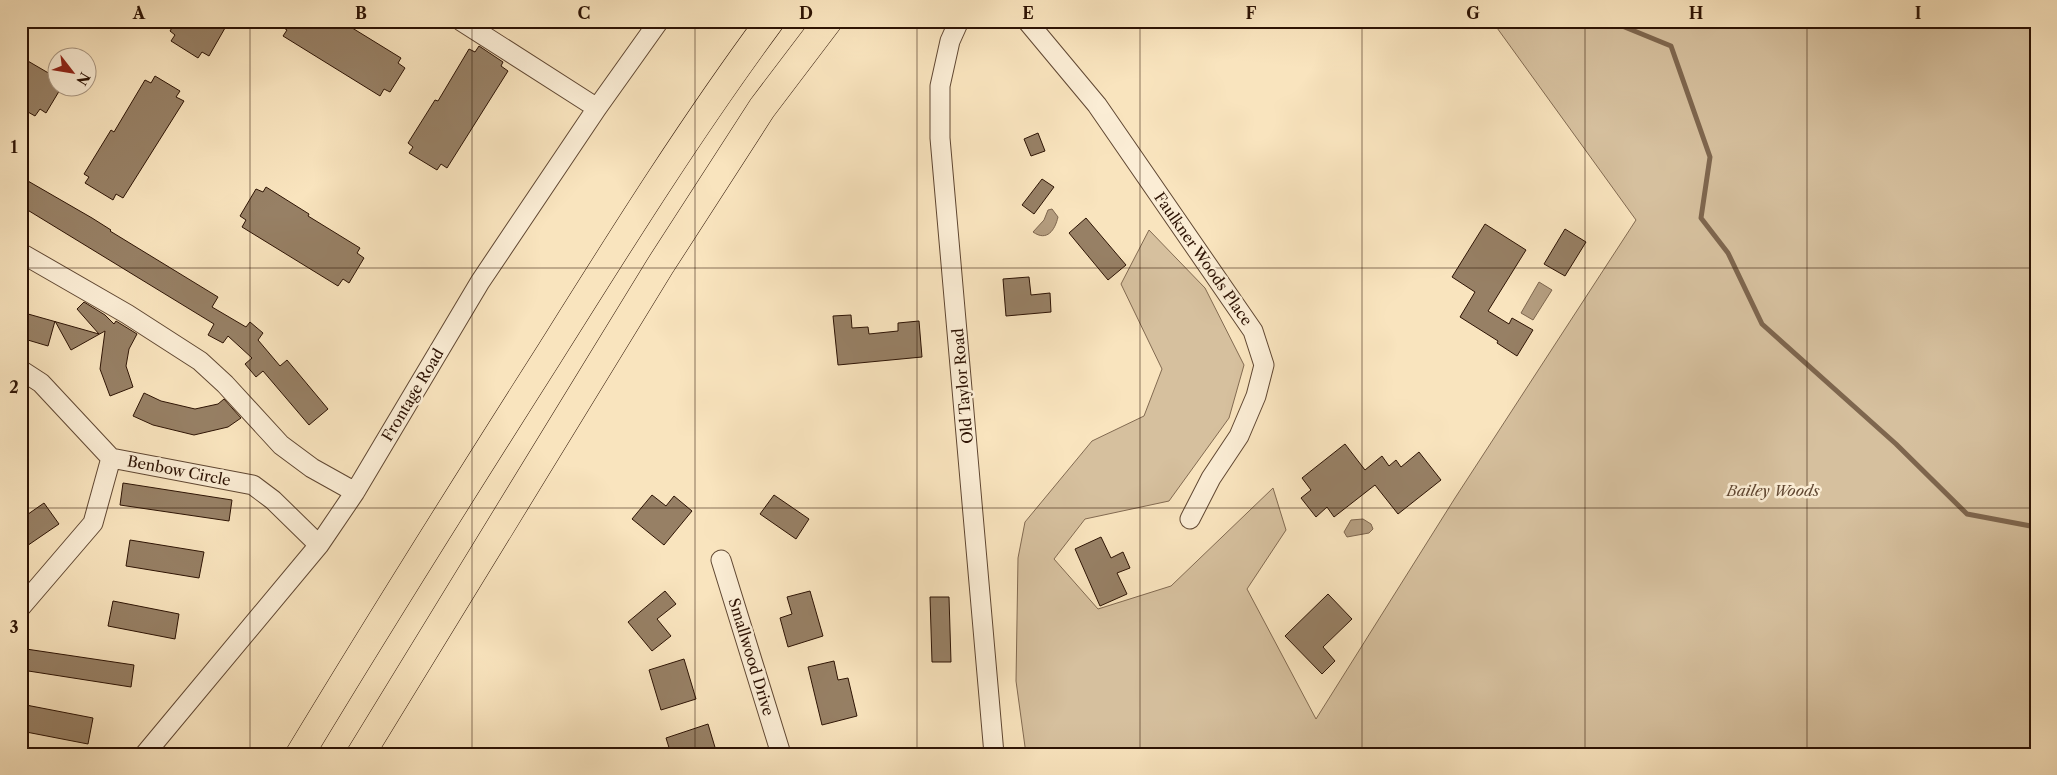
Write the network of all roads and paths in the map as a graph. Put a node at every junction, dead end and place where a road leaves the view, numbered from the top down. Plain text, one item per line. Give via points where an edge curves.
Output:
1 (461, 21) edge
2 (659, 21) edge
3 (770, 21) edge
4 (828, 21) edge
5 (959, 21) edge
6 (1027, 21) edge
7 (598, 108) junction
8 (21, 253) edge
9 (21, 370) edge
10 (111, 458) junction
11 (355, 492) junction
12 (1190, 520) dead end
13 (319, 545) junction
14 (721, 560) dead end
15 (21, 607) edge
16 (324, 714) junction
17 (145, 754) edge
18 (288, 754) edge
19 (300, 754) edge
20 (362, 754) edge
21 (781, 754) edge
22 (994, 754) edge

1 - 7 street
2 - 7 street, Frontage Road
3 - 16 highway via 726,80 649,196
4 - 20 highway via 762,108 660,266
5 - 22 street, Old Taylor Road via 950,41 940,86 940,138
6 - 12 street, Faulkner Woods Place via 1097,105 1254,331 1264,365 1256,396 1238,436 1211,478
7 - 11 street, Frontage Road via 480,282
8 - 11 street via 200,360 281,445 312,468
9 - 10 street, Benbow Circle via 41,383
10 - 13 street, Benbow Circle via 253,485
10 - 15 street via 93,523
11 - 13 street, Frontage Road
13 - 17 street, Frontage Road
14 - 21 street, Smallwood Drive
16 - 18 highway
16 - 19 highway

